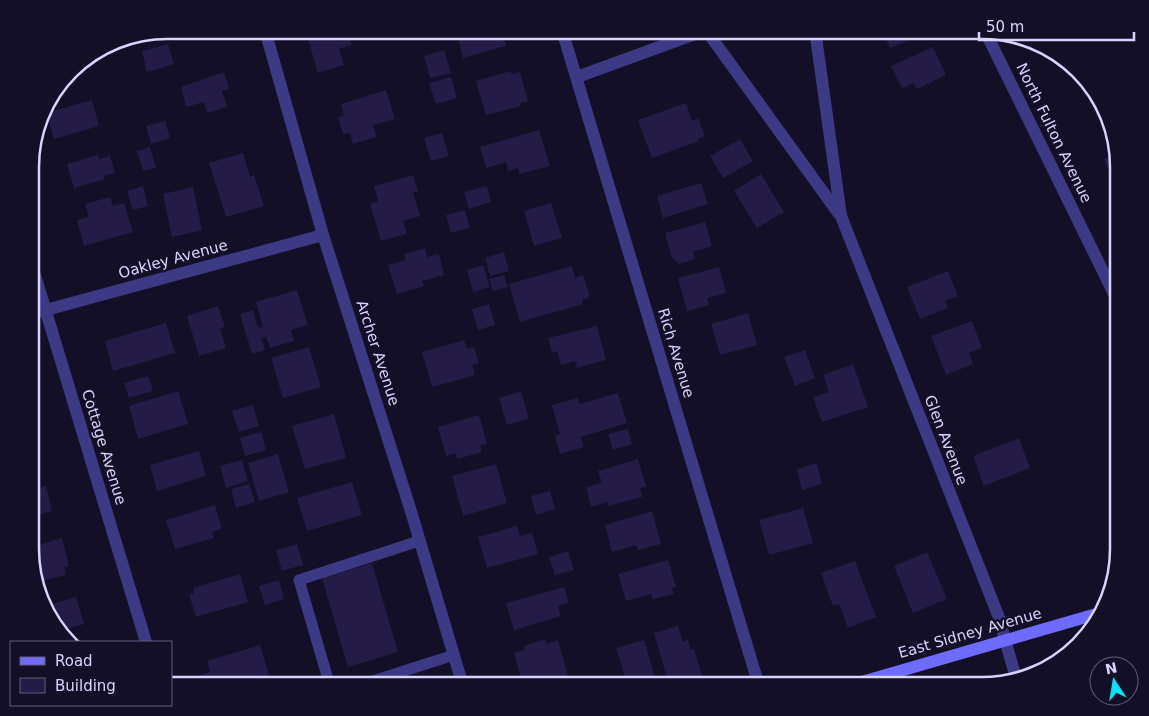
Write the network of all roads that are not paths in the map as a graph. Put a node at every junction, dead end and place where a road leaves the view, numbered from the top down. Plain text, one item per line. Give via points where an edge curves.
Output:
1 (268, 39) edge
2 (565, 39) edge
3 (681, 39) edge
4 (713, 39) edge
5 (816, 39) edge
6 (990, 39) edge
7 (576, 77) junction
8 (841, 216) junction
9 (323, 234) junction
10 (1110, 286) edge
11 (39, 288) edge
12 (46, 310) junction
13 (39, 312) edge
14 (420, 541) junction
15 (1092, 614) edge
16 (1005, 640) junction
17 (146, 641) edge
18 (454, 656) junction
19 (1014, 673) edge
20 (327, 677) edge
21 (386, 677) edge
22 (460, 677) edge
23 (756, 677) edge
24 (879, 677) edge

1 - 9 street, Archer Avenue
2 - 7 street, Rich Avenue
3 - 7 street
4 - 8 street, Glen Avenue
5 - 8 street, Glen Avenue
6 - 10 street, North Fulton Avenue
7 - 23 street, Rich Avenue
8 - 16 street, Glen Avenue
9 - 12 street, Oakley Avenue
9 - 14 street, Archer Avenue
11 - 12 street, Cottage Avenue
12 - 13 street, Oakley Avenue
12 - 17 street, Cottage Avenue
14 - 18 street, Archer Avenue
14 - 20 lane via 299,580
15 - 16 street, East Sidney Avenue
16 - 19 street, Glen Avenue
16 - 24 street, East Sidney Avenue
18 - 21 lane
18 - 22 street, Archer Avenue

